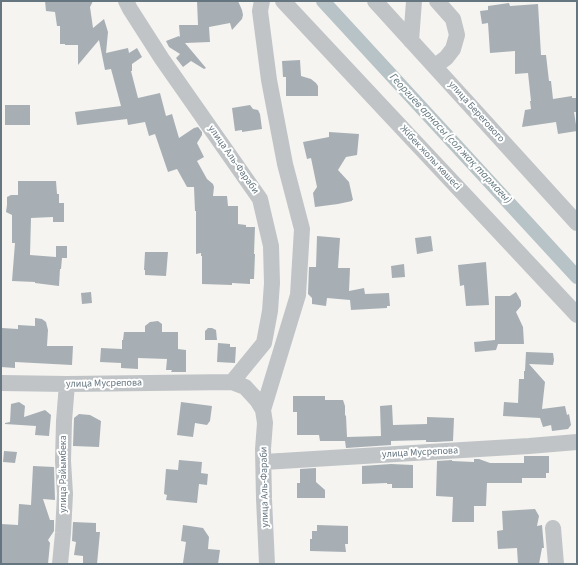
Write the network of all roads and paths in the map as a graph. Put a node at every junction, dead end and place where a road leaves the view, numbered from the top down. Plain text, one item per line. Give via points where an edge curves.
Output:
1 (126, 1) edge
2 (262, 1) edge
3 (283, 1) edge
4 (375, 1) edge
5 (414, 1) edge
6 (437, 1) edge
7 (411, 41) junction
8 (435, 66) junction
9 (577, 223) edge
10 (577, 315) edge
11 (232, 382) junction
12 (1, 383) edge
13 (67, 384) junction
14 (263, 410) junction
15 (577, 442) edge
16 (264, 462) junction
17 (553, 528) dead end
18 (60, 564) edge
19 (268, 564) edge
20 (556, 564) edge

1 - 11 street, улица Аль-Фараби via 162,59 260,199 271,246 270,311 264,343
2 - 14 street, улица Аль-Фараби via 260,11 268,80 285,164 302,229 298,295
3 - 10 street, Жібек жолы көшесі
4 - 7 street, улица Берегового
5 - 7 street
6 - 8 street via 453,19 457,35 453,49
7 - 8 street, улица Берегового
8 - 9 street, улица Берегового
11 - 13 street, улица Мусрепова
11 - 14 street via 245,387
12 - 13 street, улица Мусрепова
13 - 18 street, улица Райымбека via 63,461 65,494
14 - 16 street, улица Аль-Фараби
15 - 16 street, улица Мусрепова
16 - 19 street, улица Аль-Фараби
17 - 20 street

